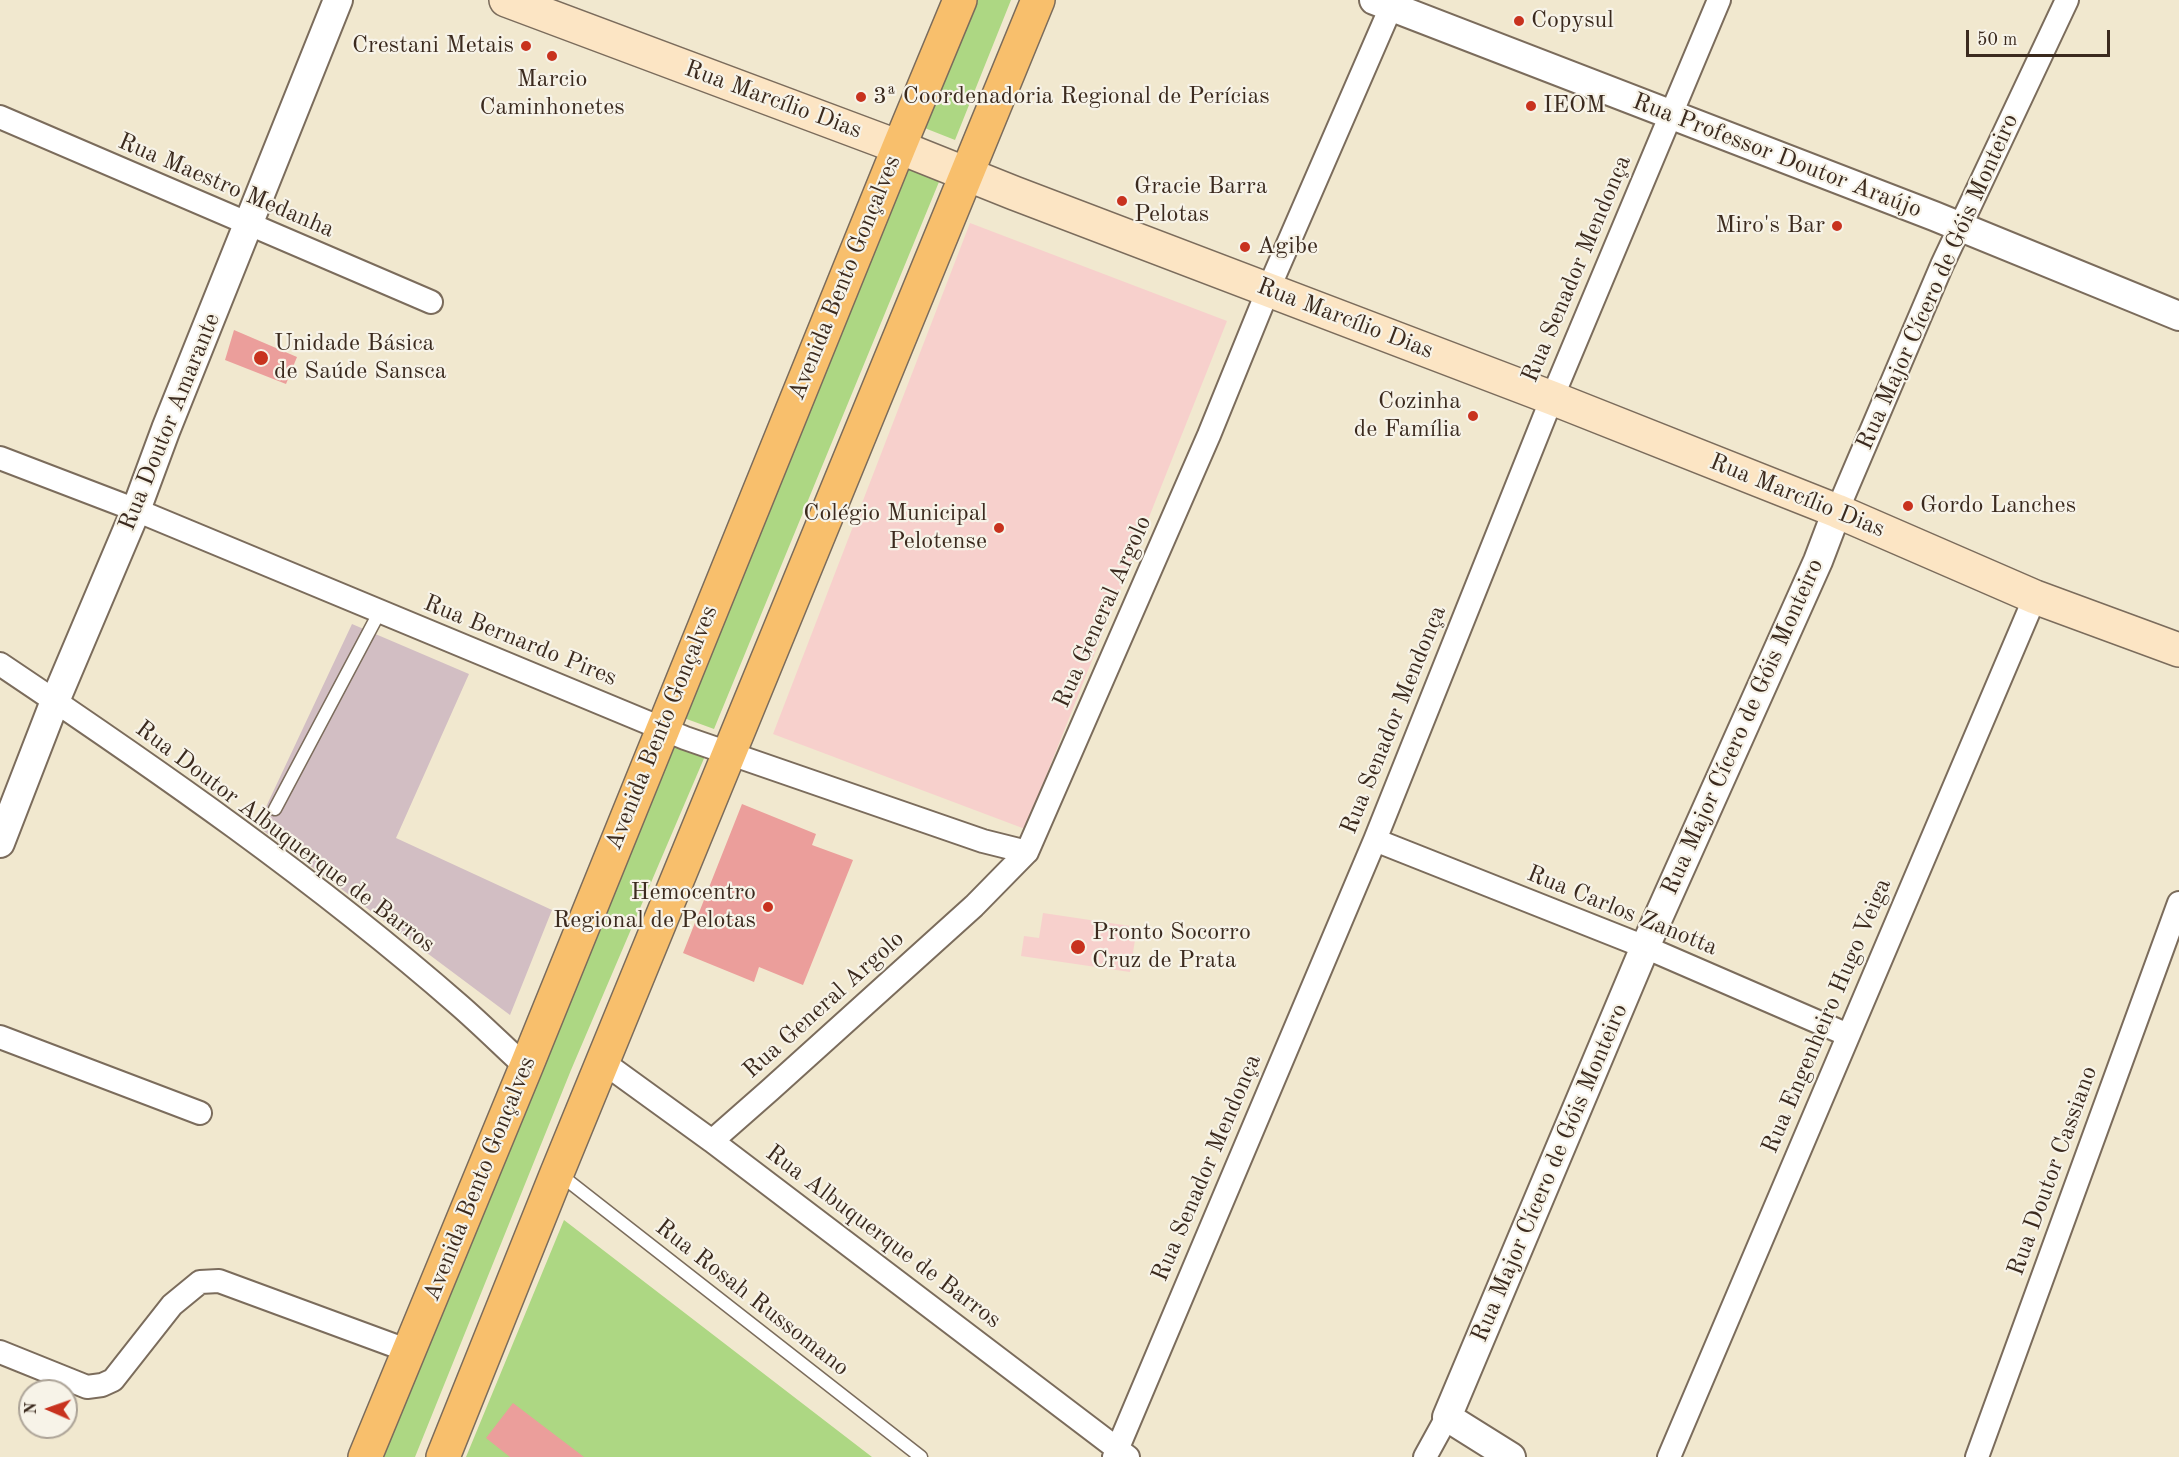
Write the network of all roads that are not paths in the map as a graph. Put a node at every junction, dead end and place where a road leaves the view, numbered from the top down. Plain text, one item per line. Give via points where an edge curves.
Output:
1 (338, 0) edge
2 (506, 0) edge
3 (960, 0) edge
4 (1038, 0) edge
5 (1719, 0) edge
6 (2067, 0) edge
7 (1387, 2) edge
8 (1670, 115) junction
9 (0, 117) edge
10 (899, 147) junction
11 (967, 175) junction
12 (249, 226) junction
13 (1960, 228) junction
14 (1268, 290) junction
15 (431, 302) dead end
16 (2179, 316) edge
17 (1552, 398) junction
18 (0, 459) edge
19 (136, 510) junction
20 (1837, 511) junction
21 (2036, 597) junction
22 (379, 612) junction
23 (2179, 650) edge
24 (0, 664) edge
25 (55, 701) junction
26 (662, 729) junction
27 (728, 754) junction
28 (275, 809) dead end
29 (1375, 840) junction
30 (0, 843) edge
31 (1027, 852) junction
32 (2179, 903) edge
33 (1645, 947) junction
34 (1848, 1035) junction
35 (0, 1037) edge
36 (603, 1062) junction
37 (526, 1067) junction
38 (200, 1113) dead end
39 (712, 1141) junction
40 (557, 1173) junction
41 (409, 1351) junction
42 (0, 1352) edge
43 (1447, 1417) junction
44 (1120, 1454) edge
45 (365, 1457) edge
46 (443, 1457) edge
47 (921, 1457) edge
48 (1425, 1457) edge
49 (1511, 1457) edge
50 (1669, 1457) edge
51 (1977, 1457) edge

1 - 12 street, Rua Doutor Amarante
2 - 10 main road, Rua Marcílio Dias
3 - 10 main road, Avenida Bento Gonçalves
4 - 11 main road
5 - 8 street, Rua Senador Mendonça
6 - 13 street, Rua Major Cícero de Góis Monteiro
7 - 8 street, Rua Professor Doutor Araújo
7 - 14 street, Rua General Argolo
8 - 13 street, Rua Professor Doutor Araújo
8 - 17 street, Rua Senador Mendonça
9 - 12 street, Rua Maestro Medanha
10 - 11 main road, Rua Marcílio Dias
10 - 26 main road, Avenida Bento Gonçalves
11 - 14 main road, Rua Marcílio Dias
11 - 27 main road
12 - 15 street, Rua Maestro Medanha
12 - 19 street, Rua Doutor Amarante
13 - 16 street, Rua Professor Doutor Araújo
13 - 20 street, Rua Major Cícero de Góis Monteiro
14 - 17 main road, Rua Marcílio Dias
14 - 31 street, Rua General Argolo
17 - 20 main road, Rua Marcílio Dias
17 - 29 street, Rua Senador Mendonça
18 - 19 street, Rua Bernardo Pires
19 - 22 street, Rua Bernardo Pires
19 - 25 street, Rua Doutor Amarante
20 - 21 main road, Rua Marcílio Dias
20 - 33 street, Rua Major Cícero de Góis Monteiro
21 - 23 main road, Rua Marcílio Dias
21 - 34 street, Rua Engenheiro Hugo Veiga
22 - 26 street, Rua Bernardo Pires
22 - 28 lane
24 - 25 street, Rua Doutor Albuquerque de Barros
25 - 30 street, Rua Doutor Amarante
25 - 37 street, Rua Doutor Albuquerque de Barros via 336,904 460,1005
26 - 27 street, Rua Bernardo Pires
26 - 37 main road, Avenida Bento Gonçalves
27 - 31 street, Rua Bernardo Pires via 983,841
27 - 36 main road
29 - 33 street, Rua Carlos Zanotta
29 - 44 street, Rua Senador Mendonça
31 - 39 street, Rua General Argolo via 974,906
32 - 51 street, Rua Doutor Cassiano
33 - 34 street, Rua Carlos Zanotta
33 - 43 street, Rua Major Cícero de Góis Monteiro
34 - 50 street, Rua Engenheiro Hugo Veiga
35 - 38 street
36 - 39 street, Rua Albuquerque de Barros
36 - 40 main road
37 - 41 main road, Avenida Bento Gonçalves
39 - 44 street, Rua Albuquerque de Barros
40 - 46 main road
40 - 47 lane, Rua Rosah Russomano
41 - 42 street via 219,1281 200,1282 172,1305 113,1380 102,1385 87,1387
41 - 45 main road, Avenida Bento Gonçalves
43 - 48 street, Rua Major Cícero de Góis Monteiro
43 - 49 street

